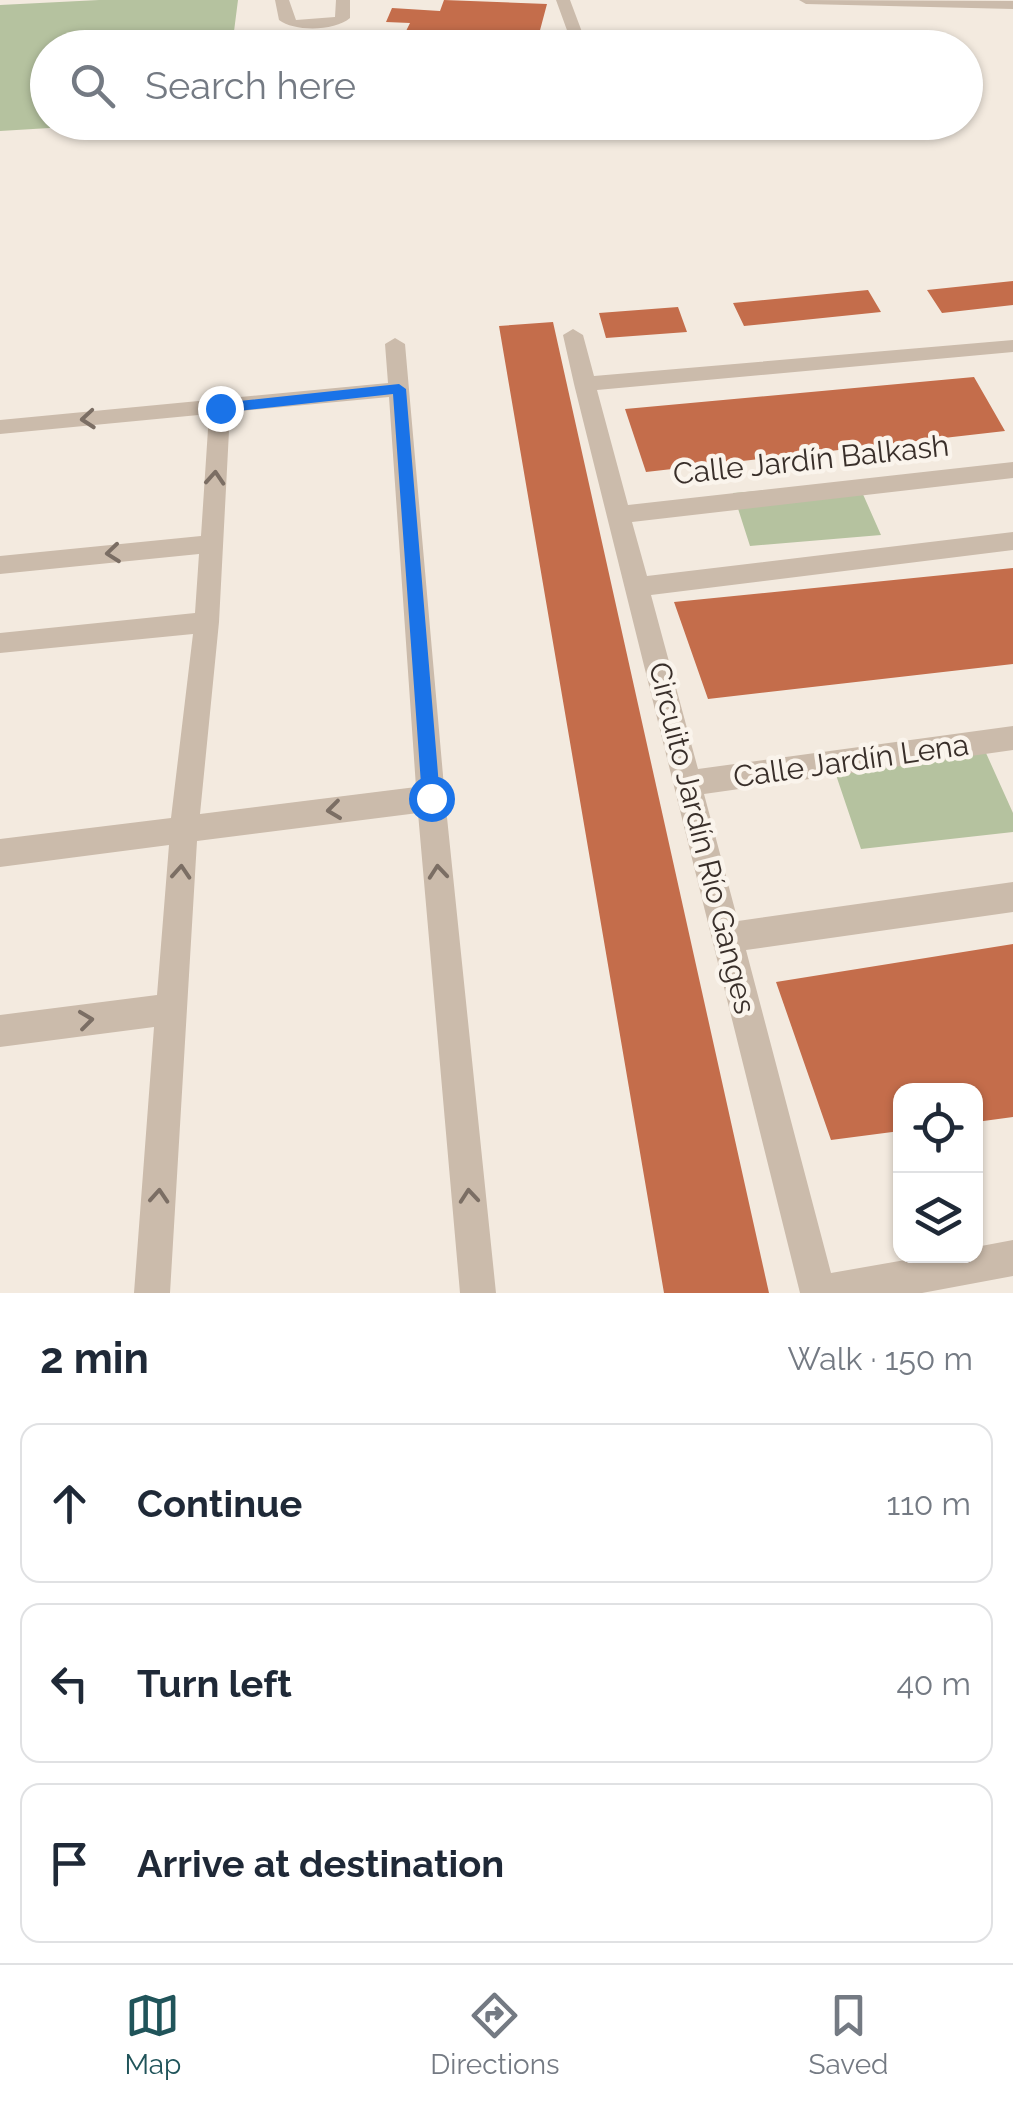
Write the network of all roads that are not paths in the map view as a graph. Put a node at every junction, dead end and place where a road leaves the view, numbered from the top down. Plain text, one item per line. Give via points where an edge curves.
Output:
1 (282, 0) edge
2 (343, 0) edge
3 (563, 0) edge
4 (806, 0) edge
5 (1013, 5) edge
6 (574, 30) edge
7 (573, 335) dead end
8 (395, 344) dead end
9 (1013, 346) edge
10 (584, 384) junction
11 (399, 389) junction
12 (220, 408) junction
13 (0, 427) edge
14 (1013, 470) edge
15 (616, 515) junction
16 (1013, 541) edge
17 (210, 544) junction
18 (0, 564) edge
19 (637, 588) junction
20 (207, 622) junction
21 (0, 644) edge
22 (1013, 738) edge
23 (690, 783) junction
24 (431, 798) junction
25 (184, 828) junction
26 (0, 853) edge
27 (1013, 897) edge
28 (726, 938) junction
29 (171, 1009) junction
30 (0, 1031) edge
31 (1013, 1258) edge
32 (152, 1293) edge
33 (478, 1293) edge
34 (821, 1293) edge

1 - 2 street via 290,23 334,30 343,18
3 - 6 street
4 - 5 street
7 - 10 street, Circuito Jardín Río Ganges
8 - 11 street
9 - 10 street
10 - 15 street, Circuito Jardín Río Ganges
11 - 12 street
11 - 24 street
12 -> 13 street
17 -> 12 street
14 - 15 street, Calle Jardín Balkash
15 - 19 street, Circuito Jardín Río Ganges
16 - 19 street
17 -> 18 street
17 - 20 street
19 - 23 street, Circuito Jardín Río Ganges
20 - 21 street
20 - 25 street
22 - 23 street, Calle Jardín Lena
23 - 28 street, Circuito Jardín Río Ganges
24 -> 25 street
33 -> 24 street
25 - 26 street
29 -> 25 street
27 - 28 street
28 - 34 street, Circuito Jardín Río Ganges
30 -> 29 street
32 -> 29 street
31 - 34 street, Circuito Jardín Río Ganges

